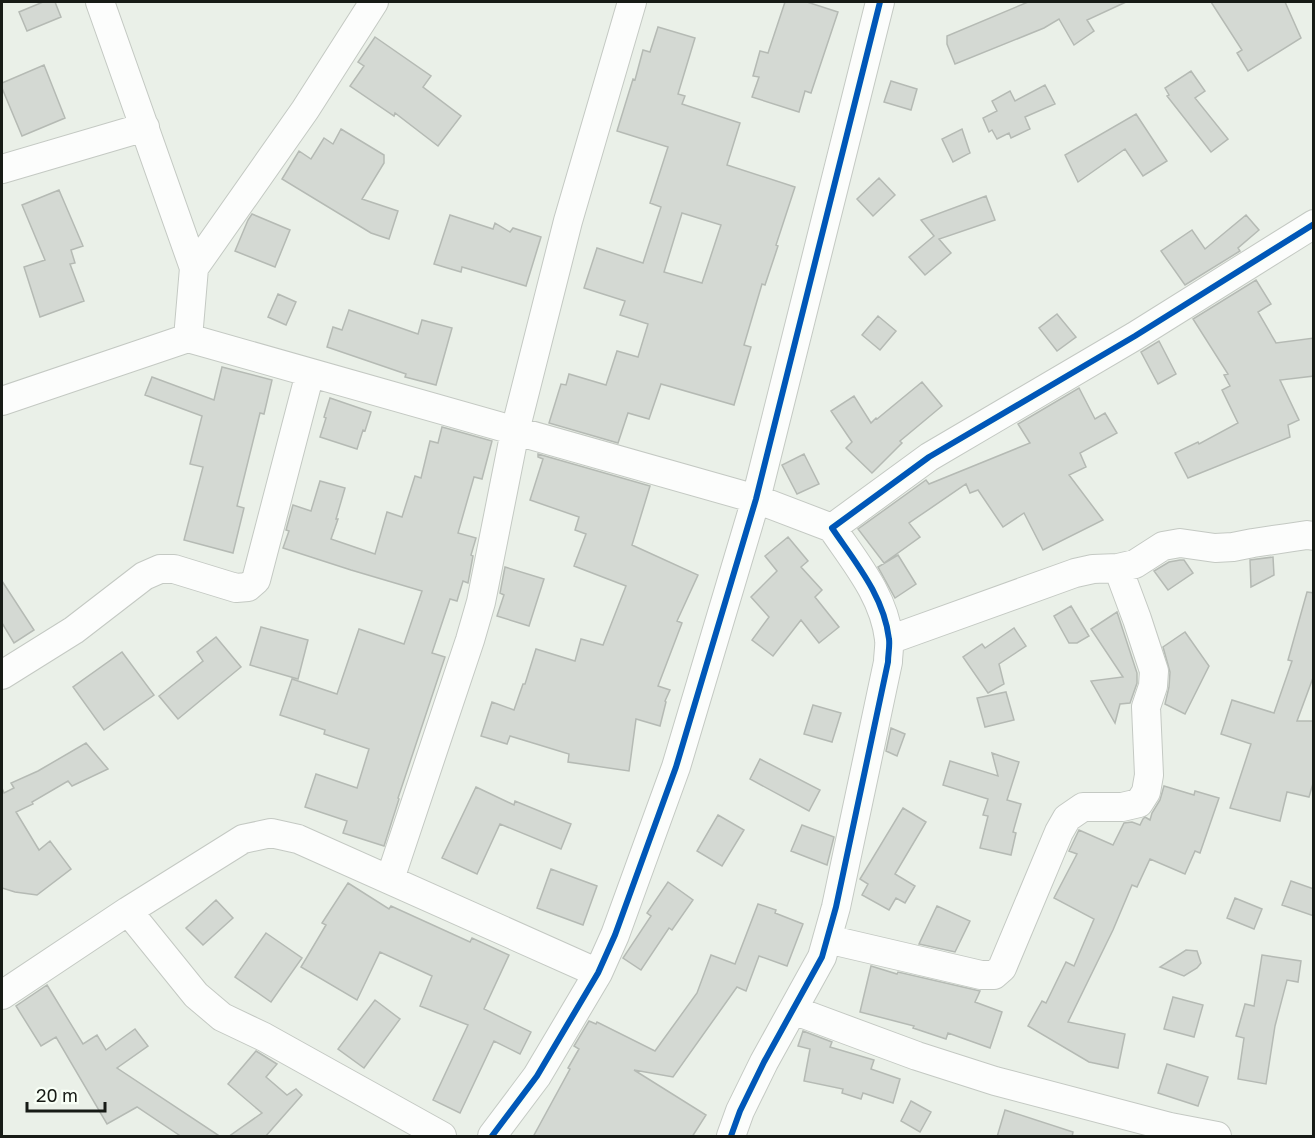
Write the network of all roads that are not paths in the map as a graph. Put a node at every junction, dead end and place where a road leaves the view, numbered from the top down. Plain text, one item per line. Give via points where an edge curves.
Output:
1 (100, 2) edge
2 (374, 2) edge
3 (632, 2) edge
4 (880, 2) edge
5 (144, 127) junction
6 (2, 169) edge
7 (1314, 224) edge
8 (194, 268) junction
9 (188, 338) junction
10 (310, 373) junction
11 (2, 401) edge
12 (514, 430) junction
13 (756, 499) junction
14 (832, 528) junction
15 (1314, 536) edge
16 (1118, 568) junction
17 (890, 640) junction
18 (2, 675) edge
19 (390, 879) junction
20 (128, 911) junction
21 (828, 939) junction
22 (598, 973) junction
23 (2, 995) edge
24 (793, 1010) junction
25 (442, 1137) edge
26 (492, 1137) edge
27 (730, 1137) edge
28 (1217, 1137) edge

1 - 5 street
2 - 8 street via 305,110
3 - 12 street via 568,221
4 - 13 street
5 - 6 street
5 - 8 street
7 - 14 street via 1135,336 936,453
8 - 9 street
9 - 10 street
9 - 11 street
10 - 12 street
10 - 18 street via 256,580 248,587 236,588 174,569 160,569 144,576 74,630
12 - 13 street
12 - 19 street via 470,640
13 - 14 street
13 - 22 street via 676,767
14 - 17 street via 875,592
15 - 16 street via 1215,548 1180,543 1163,546 1135,564
16 - 17 street via 1075,573
16 - 21 street via 1154,671 1146,707 1149,776 1139,803 1083,807 1067,818 1002,968 994,975
17 - 21 street
19 - 20 street via 298,839 271,832 243,839
19 - 22 street
20 - 23 street
20 - 25 street via 196,995 222,1017
21 - 24 street
22 - 26 street via 537,1076
24 - 27 street
24 - 28 street via 995,1081

